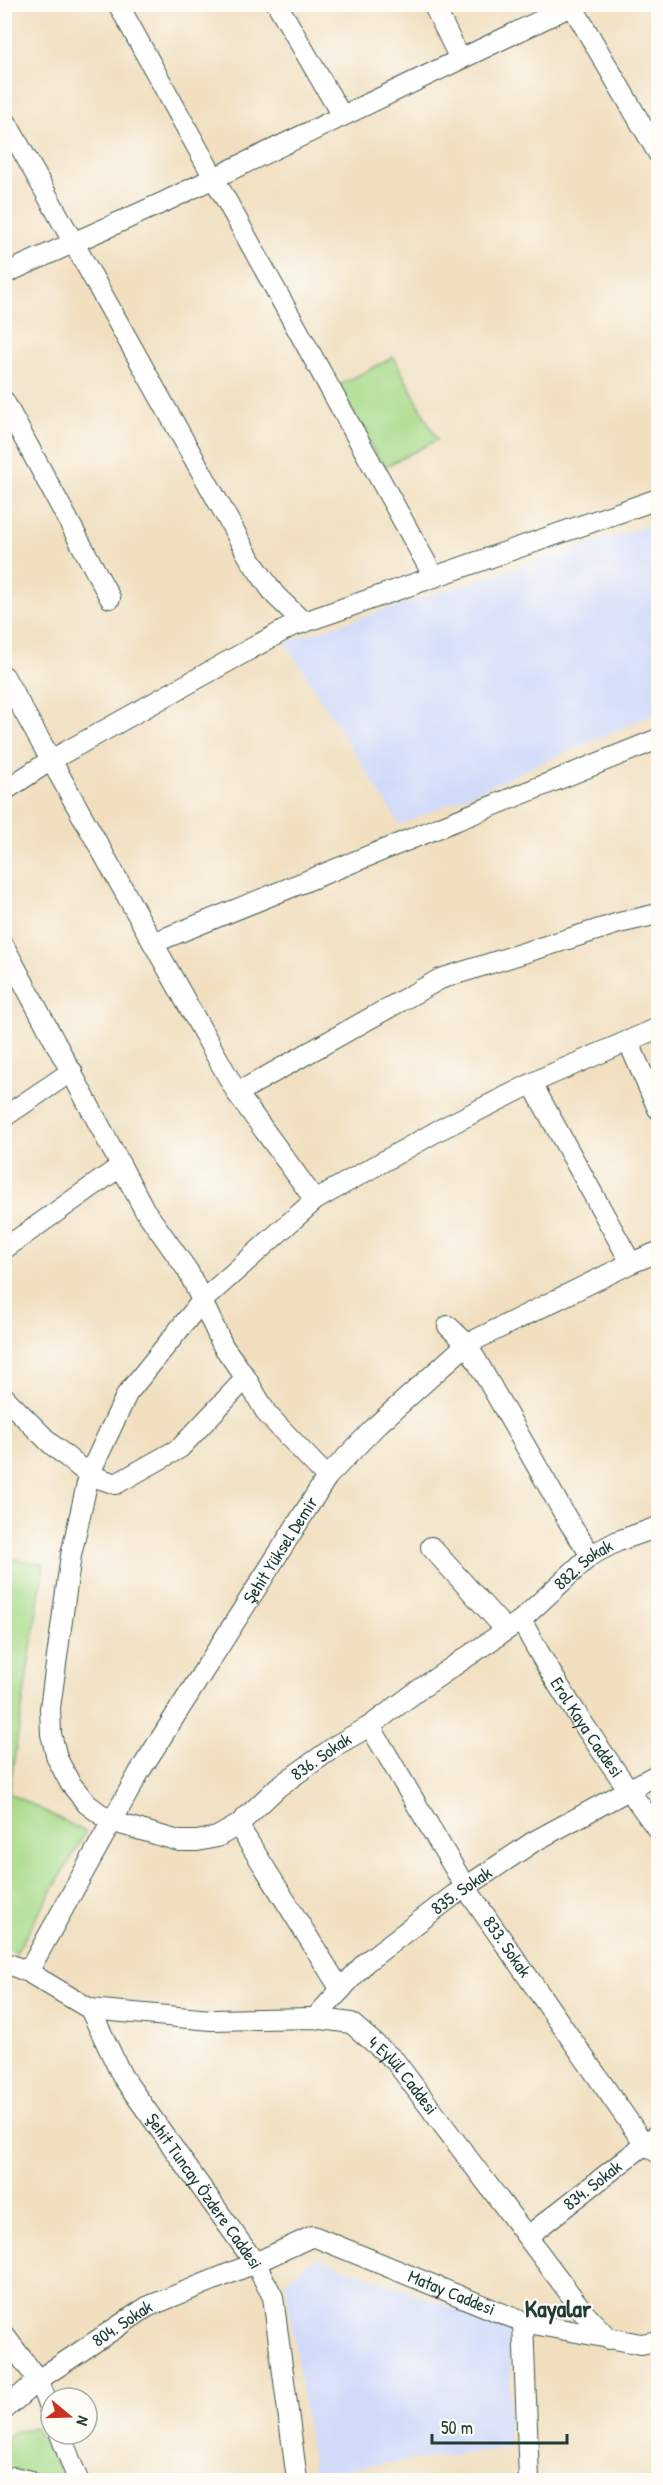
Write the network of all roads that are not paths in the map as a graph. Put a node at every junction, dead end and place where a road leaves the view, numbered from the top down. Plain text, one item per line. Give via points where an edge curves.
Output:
1 (118, 4) edge
2 (277, 4) edge
3 (433, 4) edge
4 (571, 5) edge
5 (460, 59) junction
6 (342, 116) junction
7 (4, 118) edge
8 (658, 153) edge
9 (214, 178) junction
10 (75, 243) junction
11 (4, 274) edge
12 (4, 401) edge
13 (658, 499) edge
14 (434, 577) junction
15 (110, 598) dead end
16 (303, 622) junction
17 (4, 676) edge
18 (658, 740) edge
19 (51, 760) junction
20 (4, 791) edge
21 (658, 914) edge
22 (153, 943) junction
23 (4, 946) edge
24 (658, 1028) edge
25 (628, 1041) junction
26 (72, 1071) junction
27 (532, 1084) junction
28 (237, 1093) junction
29 (658, 1109) edge
30 (4, 1117) edge
31 (121, 1166) junction
32 (315, 1200) junction
33 (4, 1249) edge
34 (658, 1252) edge
35 (631, 1263) junction
36 (202, 1301) junction
37 (448, 1326) dead end
38 (467, 1344) junction
39 (246, 1378) junction
40 (4, 1397) edge
41 (89, 1475) junction
42 (327, 1477) junction
43 (658, 1527) edge
44 (431, 1547) dead end
45 (591, 1556) junction
46 (513, 1625) junction
47 (370, 1726) junction
48 (658, 1774) edge
49 (629, 1790) junction
50 (110, 1821) junction
51 (238, 1825) junction
52 (658, 1830) edge
53 (466, 1888) junction
54 (4, 1962) edge
55 (28, 1972) junction
56 (341, 1990) junction
57 (90, 2009) junction
58 (315, 2018) junction
59 (654, 2144) edge
60 (528, 2236) junction
61 (255, 2263) junction
62 (523, 2322) junction
63 (4, 2335) edge
64 (609, 2339) junction
65 (658, 2341) edge
66 (38, 2380) junction
67 (40, 2386) edge
68 (4, 2410) edge
69 (65, 2446) edge
70 (8, 2481) edge
71 (28, 2481) edge
72 (78, 2481) edge
73 (297, 2481) edge
74 (529, 2481) edge

1 - 9 street
2 - 6 street
3 - 5 street
4 - 5 street
4 - 8 street
5 - 6 street
6 - 9 street
7 - 10 street
9 - 10 street
9 - 14 street
10 - 11 street
10 - 16 street via 250,559 275,595
12 - 15 street
13 - 14 street
14 - 16 street
16 - 19 street
17 - 19 street
18 - 22 street
19 - 20 street
19 - 22 street
21 - 28 street via 440,979
22 - 28 street
23 - 26 street
24 - 25 street
25 - 27 street
25 - 29 street
26 - 30 street
26 - 31 street
27 - 32 street via 439,1130
27 - 35 street
28 - 32 street
31 - 33 street
31 - 36 street via 144,1209 188,1271
32 - 36 street
34 - 35 street, Şehit Yüksel Demir
35 - 38 street, Şehit Yüksel Demir
36 - 39 street via 223,1346
36 - 41 street via 127,1394
37 - 38 street
38 - 42 street, Şehit Yüksel Demir via 377,1425
38 - 45 street
39 - 41 street via 180,1448 116,1484
39 - 42 street via 267,1414
40 - 41 street
41 - 50 street via 71,1555 50,1708 51,1734 57,1758 70,1783 87,1804
42 - 50 street, Şehit Yüksel Demir
43 - 45 street, 882. Sokak via 618,1541
44 - 46 street, Erol Kaya Caddesi
45 - 46 street, 882. Sokak
46 - 47 street, 836. Sokak
46 - 49 street, Erol Kaya Caddesi via 544,1662
47 - 51 street, 836. Sokak via 278,1788
47 - 53 street, 833. Sokak
48 - 49 street, 835. Sokak
49 - 52 street, Erol Kaya Caddesi
49 - 53 street, 835. Sokak via 533,1842
50 - 51 street, 836. Sokak via 178,1841 217,1837
50 - 55 street, Şehit Yüksel Demir
51 - 56 street
53 - 56 street, 835. Sokak via 366,1962
53 - 59 street, 833. Sokak
54 - 55 street
55 - 57 street
56 - 58 street, 835. Sokak
57 - 58 street, 4 Eylül Caddesi via 211,2020
57 - 61 street, Şehit Tuncay Özdere Caddesi via 122,2076
58 - 60 street, 4 Eylül Caddesi via 351,2024 395,2061
59 - 60 street, 834. Sokak
60 - 64 street, 4 Eylül Caddesi via 585,2314
61 - 62 street, Matay Caddesi via 314,2235
61 - 66 street, 804. Sokak via 147,2307
61 - 73 street, Şehit Tuncay Özdere Caddesi via 273,2297
62 - 64 street, Matay Caddesi
62 - 74 street
63 - 66 street
64 - 65 street, Matay Caddesi via 641,2344
66 - 67 street
66 - 68 street, 804. Sokak
69 - 72 street
70 - 71 street via 14,2477

